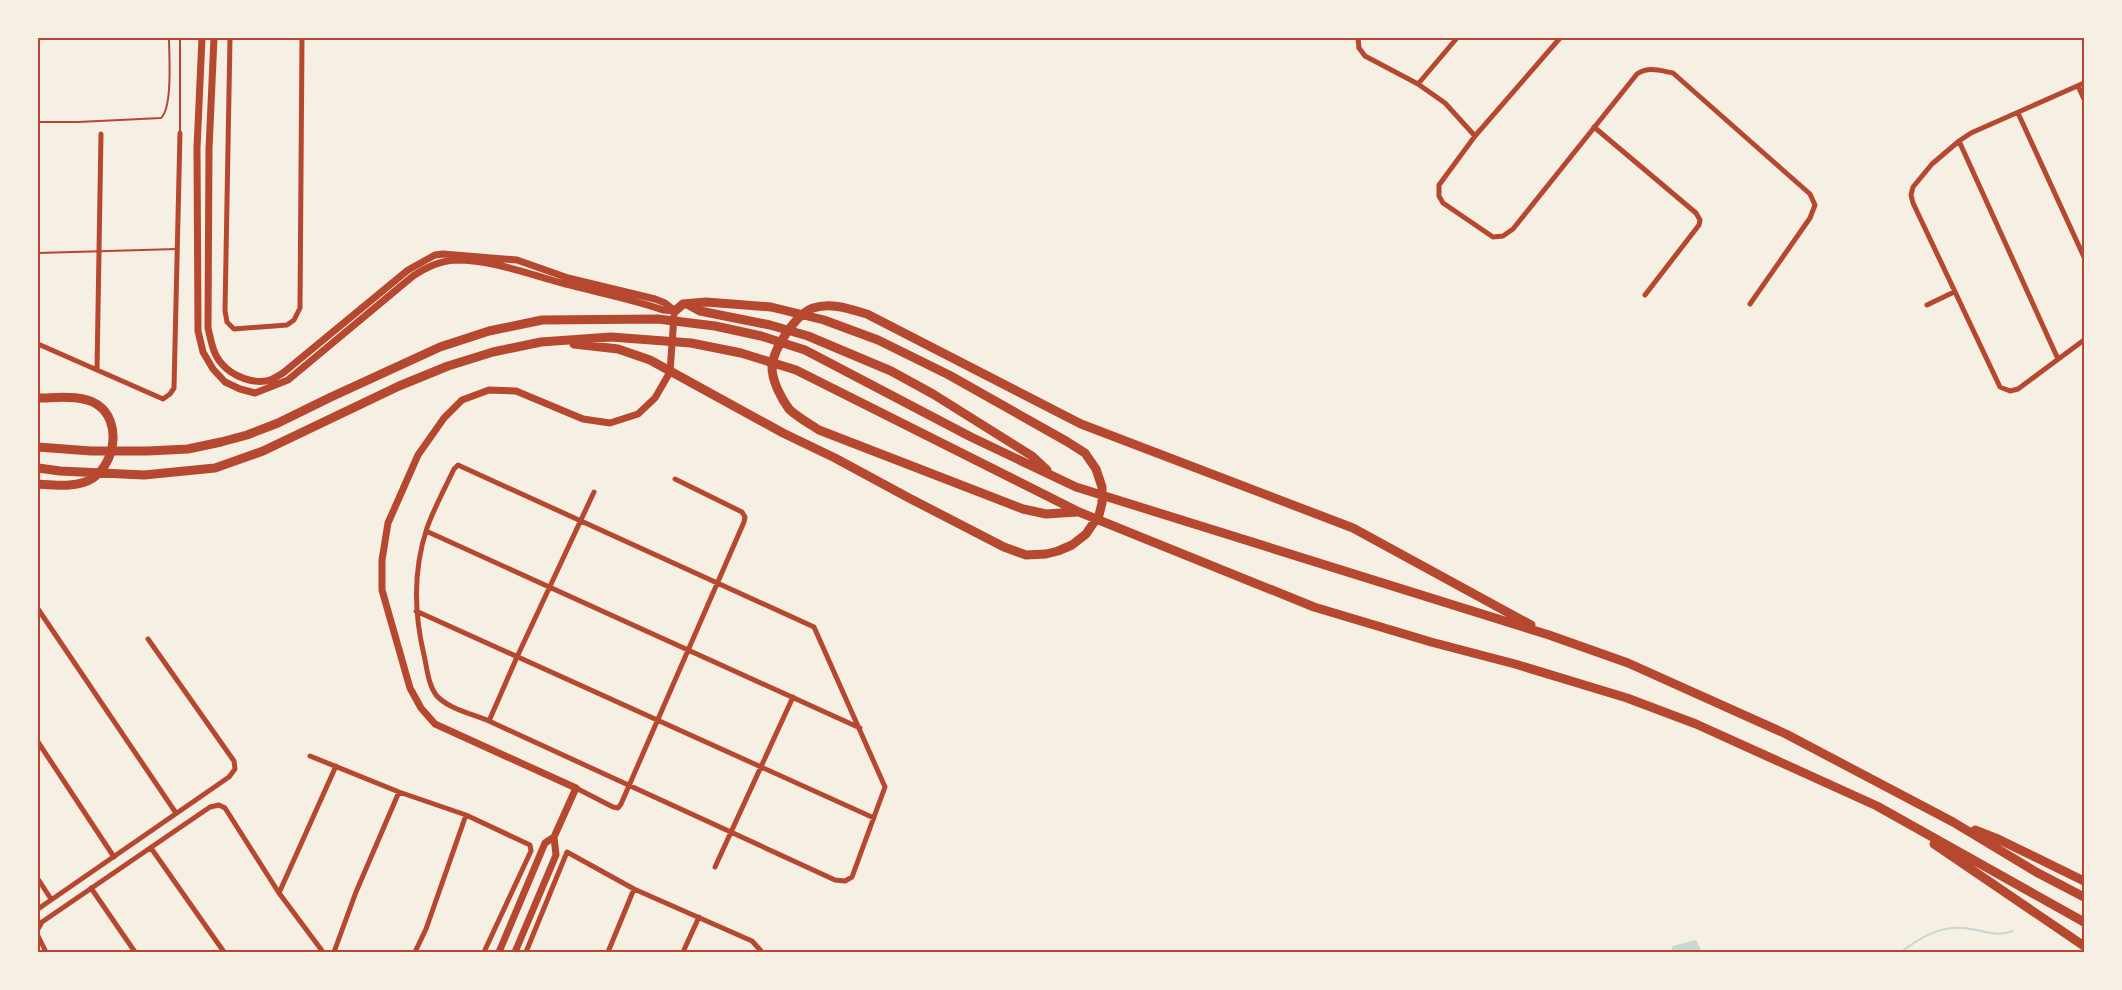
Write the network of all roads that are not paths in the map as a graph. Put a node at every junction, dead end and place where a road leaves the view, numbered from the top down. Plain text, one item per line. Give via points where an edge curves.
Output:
1 (169, 38) edge
2 (180, 38) edge
3 (202, 38) edge
4 (214, 38) edge
5 (230, 38) edge
6 (302, 38) edge
7 (1358, 38) edge
8 (1457, 38) edge
9 (1560, 38) edge
10 (2085, 83) edge
11 (1418, 84) junction
12 (2078, 86) junction
13 (2085, 99) edge
14 (2018, 113) junction
15 (38, 122) edge
16 (1594, 128) junction
17 (180, 133) joint
18 (101, 134) dead end
19 (1475, 136) junction
20 (1959, 141) junction
21 (177, 249) junction
22 (99, 250) junction
23 (38, 253) edge
24 (2085, 257) edge
25 (1954, 292) junction
26 (1645, 295) dead end
27 (1750, 304) dead end
28 (689, 305) junction
29 (1928, 305) dead end
30 (675, 310) junction
31 (2085, 340) edge
32 (541, 342) junction
33 (38, 344) edge
34 (2058, 359) junction
35 (97, 370) junction
36 (38, 398) edge
37 (38, 447) edge
38 (38, 468) edge
39 (1055, 478) junction
40 (675, 479) dead end
41 (38, 484) edge
42 (594, 492) dead end
43 (1079, 512) junction
44 (581, 522) junction
45 (426, 531) junction
46 (718, 583) junction
47 (551, 587) junction
48 (38, 609) edge
49 (416, 611) junction
50 (1549, 635) junction
51 (148, 639) dead end
52 (689, 650) junction
53 (517, 657) junction
54 (793, 697) junction
55 (489, 721) junction
56 (657, 721) junction
57 (860, 728) junction
58 (38, 742) edge
59 (310, 756) dead end
60 (336, 766) junction
61 (760, 767) junction
62 (628, 785) junction
63 (576, 788) junction
64 (399, 792) junction
65 (1877, 806) junction
66 (176, 813) junction
67 (466, 815) junction
68 (874, 818) junction
69 (1953, 822) junction
70 (730, 833) junction
71 (554, 837) junction
72 (151, 848) junction
73 (114, 857) junction
74 (715, 867) dead end
75 (38, 879) edge
76 (2085, 881) edge
77 (91, 888) junction
78 (634, 889) junction
79 (279, 893) junction
80 (2085, 897) edge
81 (51, 899) junction
82 (38, 909) edge
83 (699, 918) junction
84 (2085, 922) edge
85 (38, 928) edge
86 (38, 936) edge
87 (2085, 946) edge
88 (46, 952) edge
89 (135, 952) edge
90 (224, 952) edge
91 (323, 952) edge
92 (334, 952) edge
93 (415, 952) edge
94 (484, 952) edge
95 (499, 952) edge
96 (515, 952) edge
97 (526, 952) edge
98 (608, 952) edge
99 (683, 952) edge
100 (762, 952) edge

1 - 15 lane via 167,110 162,118
2 - 17 lane
3 - 30 street via 197,148 198,331 203,352 225,382 255,393 288,380 413,276 430,265 444,262 457,260 517,269 663,310
4 - 30 street via 208,328 221,364 235,374 254,382 283,373 408,270 435,255 517,260 568,278 665,303
5 - 6 street via 225,311 227,322 234,329 258,329 287,325 300,308
7 - 11 street via 1365,56
8 - 11 street
9 - 19 street
10 - 12 street
11 - 19 street via 1445,103
12 - 13 street
12 - 14 street
14 - 20 street
14 - 24 street
16 - 19 street via 1513,229 1501,237 1493,237 1447,207 1438,191
16 - 26 street via 1700,220
16 - 27 street via 1637,74 1647,69 1673,73 1810,194 1815,205 1810,219
17 - 21 street
18 - 22 street
20 - 25 street via 1932,164 1911,195
20 - 34 street
21 - 22 lane
21 - 35 street via 174,388 163,399
22 - 23 lane
22 - 35 street
25 - 29 street
25 - 34 street via 1995,380 2005,390 2018,389
28 - 30 highway
28 - 32 highway via 706,302 771,307 824,320 878,340 949,375 1085,453 1102,487 1098,514 1086,534 1072,544 1046,554 1026,555 909,498 650,360 618,349
28 - 39 highway via 808,336 891,371 1032,456
30 - 63 street via 670,372 655,398 638,414 610,423 583,419 516,391 489,390 462,400 418,455 388,523 382,590 410,688 421,708 435,724
31 - 34 street
32 - 38 highway via 448,366 263,451 215,468 144,475
32 - 43 highway via 612,337 691,343 796,370
33 - 35 street
36 - 41 highway via 80,399 98,405 109,418 113,434 112,453 104,469 91,479 74,484
37 - 39 highway via 91,451 188,449 278,423 440,347 489,331 542,320 658,319 715,326 805,350
39 - 50 highway
40 - 46 street via 745,517
42 - 44 street
43 - 50 highway via 1046,514 1023,509 819,430 790,410 777,389 772,366 778,349 798,318 813,308 836,306 867,314 1081,424 1353,528
43 - 65 highway via 1314,607 1627,698 1696,724
44 - 45 street via 458,465
44 - 46 street
44 - 47 street
45 - 47 street
45 - 49 street via 416,582
46 - 52 street
46 - 57 street via 814,627
47 - 52 street
47 - 53 street
48 - 66 street
49 - 53 street
49 - 55 street via 430,683 436,694 446,704
50 - 69 highway via 1628,663 1786,734
51 - 66 street via 234,761 235,769 229,777
52 - 54 street
52 - 56 street
53 - 55 street
53 - 56 street
54 - 57 street
54 - 61 street
55 - 62 street
56 - 61 street
56 - 62 street
57 - 68 street via 885,787
58 - 73 street
59 - 60 street
60 - 64 street
60 - 79 street
61 - 68 street
61 - 70 street
62 - 63 street via 618,808
62 - 70 street
63 - 71 street
64 - 67 street
64 - 92 street
65 - 84 highway
65 - 87 highway
66 - 73 street
67 - 93 street
67 - 94 street via 530,845 531,851
68 - 70 street via 852,877 845,881
69 - 76 highway via 1998,838
69 - 80 highway
70 - 74 street
71 - 95 street via 545,843
71 - 96 street via 556,855
72 - 77 street
72 - 79 street via 210,807 219,805 225,808
72 - 90 street
73 - 81 street
75 - 81 street
77 - 85 street
77 - 89 street
78 - 83 street
78 - 97 street via 567,852
78 - 98 street
79 - 91 street
81 - 82 street
83 - 99 street
83 - 100 street via 752,941
86 - 88 street

